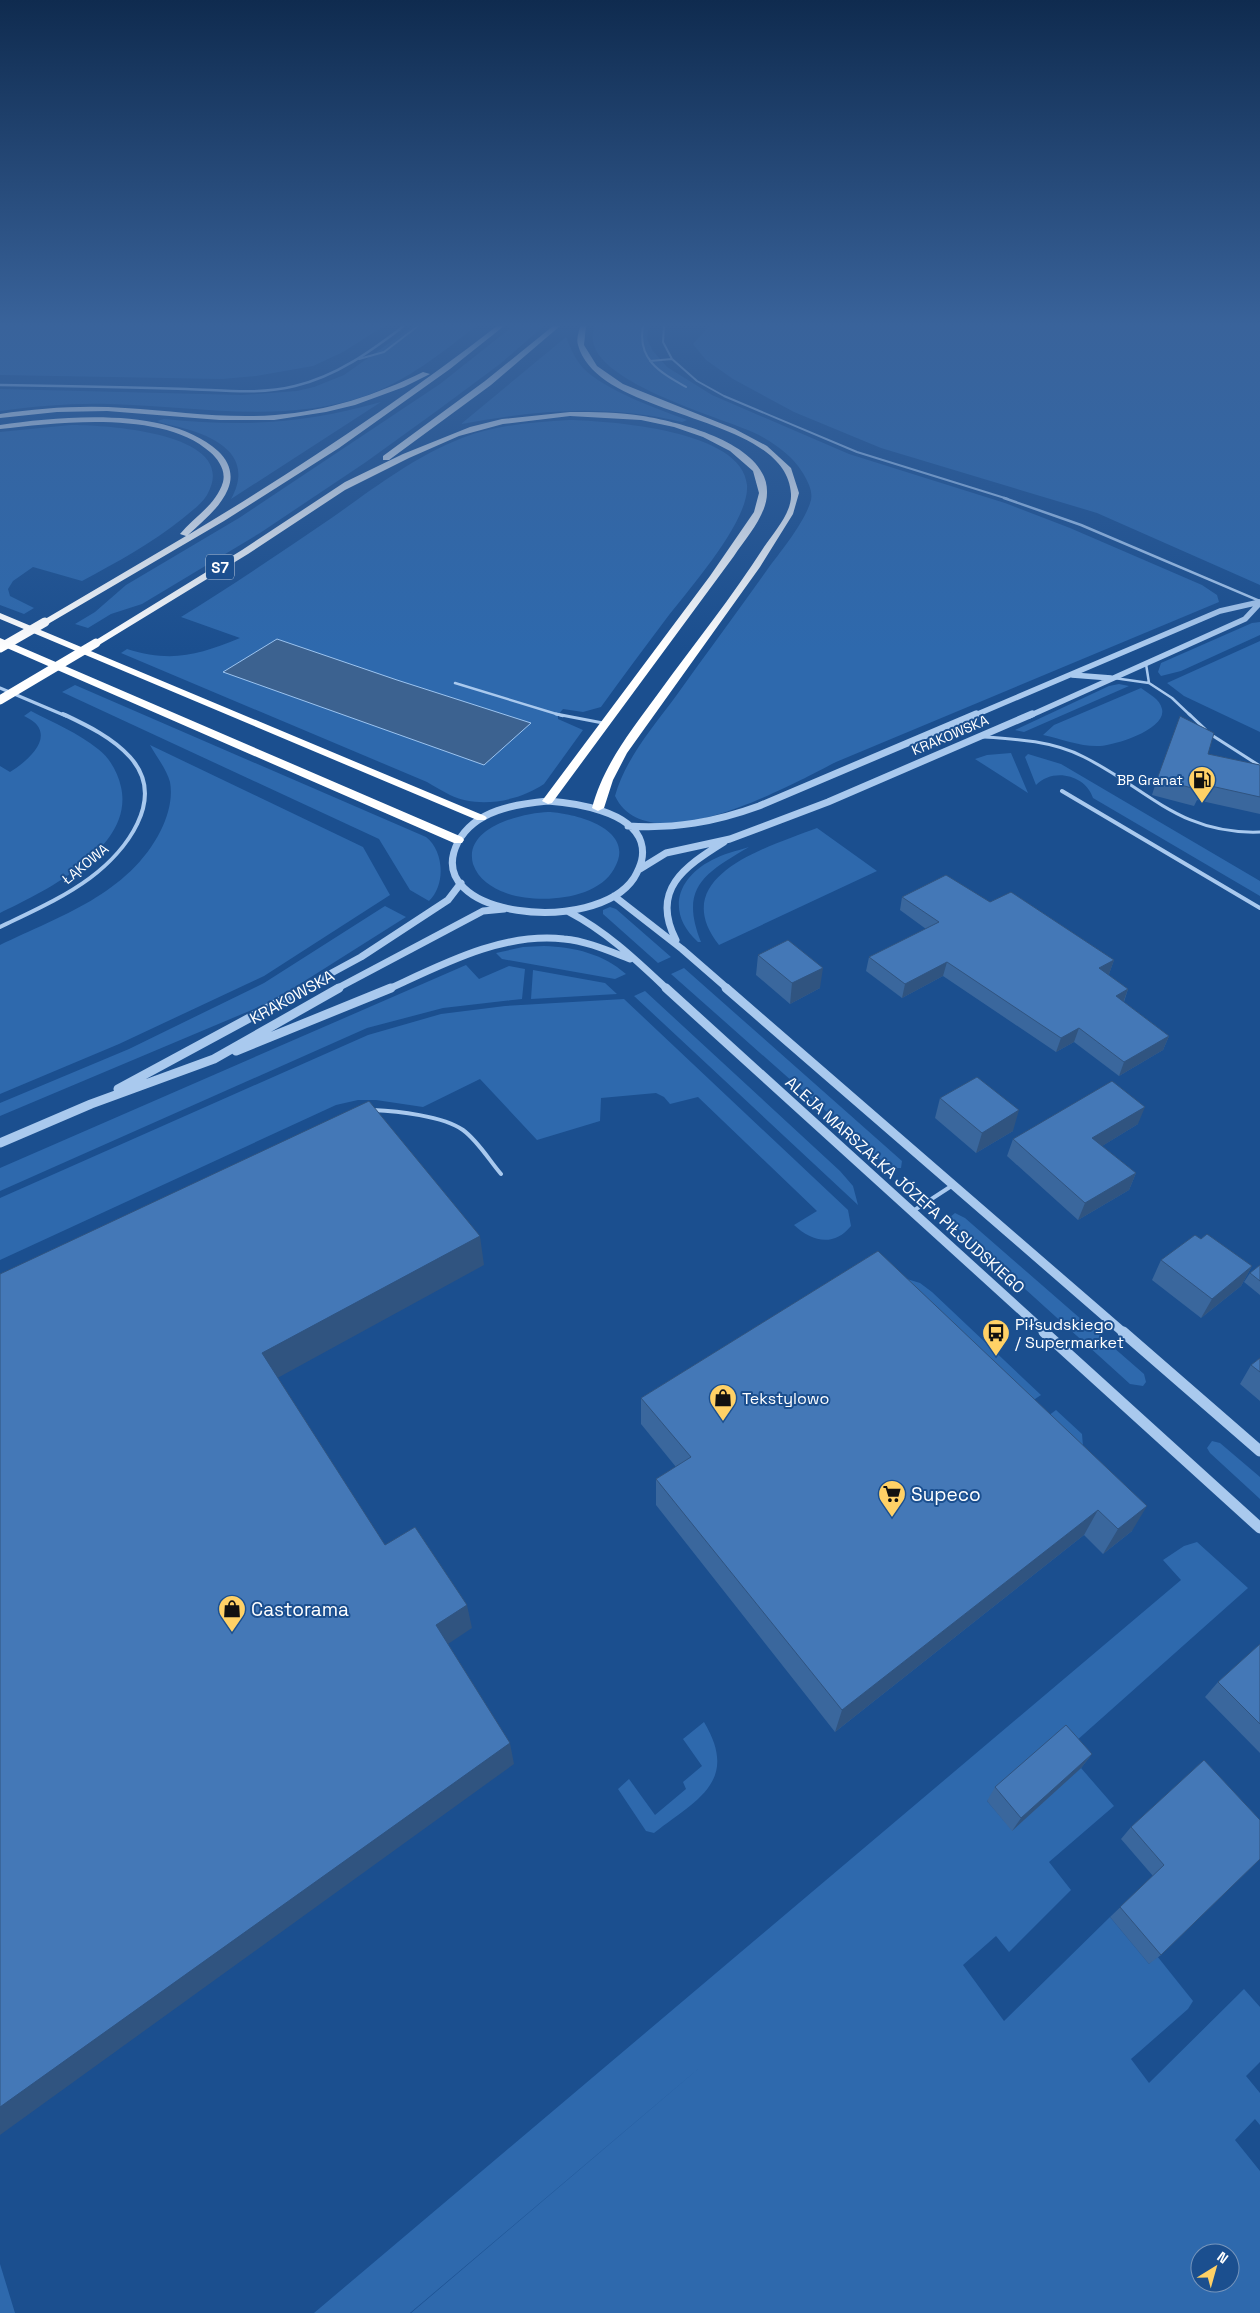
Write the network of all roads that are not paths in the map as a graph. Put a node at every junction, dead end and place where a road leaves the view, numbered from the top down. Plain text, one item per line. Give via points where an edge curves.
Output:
1 (183, 434) edge
2 (354, 434) edge
3 (419, 434) edge
4 (460, 434) edge
5 (702, 434) edge
6 (738, 434) edge
7 (812, 434) edge
8 (342, 488) junction
9 (161, 555) junction
10 (1260, 602) edge
11 (0, 616) edge
12 (0, 641) edge
13 (0, 648) edge
14 (1146, 664) junction
15 (1065, 676) junction
16 (1111, 678) junction
17 (1149, 682) junction
18 (455, 683) dead end
19 (0, 688) edge
20 (0, 700) edge
21 (603, 723) junction
22 (981, 737) junction
23 (1260, 766) edge
24 (1062, 791) dead end
25 (548, 801) junction
26 (598, 808) junction
27 (480, 818) junction
28 (628, 826) junction
29 (1260, 832) edge
30 (730, 839) junction
31 (458, 840) junction
32 (640, 869) junction
33 (461, 883) junction
34 (614, 896) junction
35 (1260, 908) edge
36 (504, 909) junction
37 (569, 912) junction
38 (0, 927) edge
39 (682, 949) junction
40 (635, 961) junction
41 (214, 1059) junction
42 (90, 1104) junction
43 (370, 1110) edge
44 (0, 1143) edge
45 (501, 1174) dead end
46 (953, 1185) junction
47 (912, 1212) junction
48 (1260, 1451) edge
49 (1260, 1528) edge

1 - 9 highway via 216,452 227,472 226,482 202,517
2 - 9 highway, S7
3 - 8 highway, S7
4 - 8 highway
5 - 21 highway via 729,447 758,472 763,487 762,502 705,590
6 - 26 highway via 761,445 788,470 796,492 787,517 752,573 638,728 615,764 601,793
7 - 10 lane via 896,466 1055,515
8 - 20 highway, S7, bridge via 245,552
9 - 13 highway, S7, bridge
10 - 14 street, KRAKOWSKA via 1245,619
10 - 15 street, KRAKOWSKA via 1220,611
11 - 27 highway
12 - 31 highway
14 - 16 street, KRAKOWSKA
14 - 17 lane
15 - 16 street
15 - 28 street, KRAKOWSKA via 719,821 678,828
16 - 17 lane
16 - 22 street, KRAKOWSKA
17 - 23 lane via 1224,745
18 - 21 lane via 554,714
19 - 38 street, ŁĄKOWA via 87,727 119,747 137,767 144,792 139,821 106,865 71,891
21 - 25 highway
22 - 29 lane via 1028,740 1082,756 1189,822 1233,831
22 - 30 street, KRAKOWSKA via 828,802
24 - 35 street
25 - 26 street
25 - 27 street via 524,803
26 - 28 street
27 - 31 street
28 - 32 street via 641,846
30 - 32 street, KRAKOWSKA via 666,853
30 - 39 street via 694,861 667,896 664,914 668,929
31 - 33 street via 452,855 453,870
32 - 34 street via 630,883
33 - 36 street via 472,894
33 - 42 street, KRAKOWSKA via 448,900 362,956
34 - 37 street
34 - 39 street, ALEJA MARSZAŁKA JÓZEFA PIŁSUDSKIEGO
36 - 37 street via 547,914
36 - 41 street, KRAKOWSKA via 483,911 300,1008
37 - 40 street, ALEJA MARSZAŁKA JÓZEFA PIŁSUDSKIEGO via 592,924
39 - 46 street, ALEJA MARSZAŁKA JÓZEFA PIŁSUDSKIEGO
40 - 41 street via 583,942 556,938 500,943 317,1021
40 - 47 street, ALEJA MARSZAŁKA JÓZEFA PIŁSUDSKIEGO
41 - 42 street, KRAKOWSKA
42 - 44 street, KRAKOWSKA
43 - 45 lane via 387,1110 439,1121 462,1130
46 - 47 lane
46 - 48 street, ALEJA MARSZAŁKA JÓZEFA PIŁSUDSKIEGO
47 - 49 street, ALEJA MARSZAŁKA JÓZEFA PIŁSUDSKIEGO

